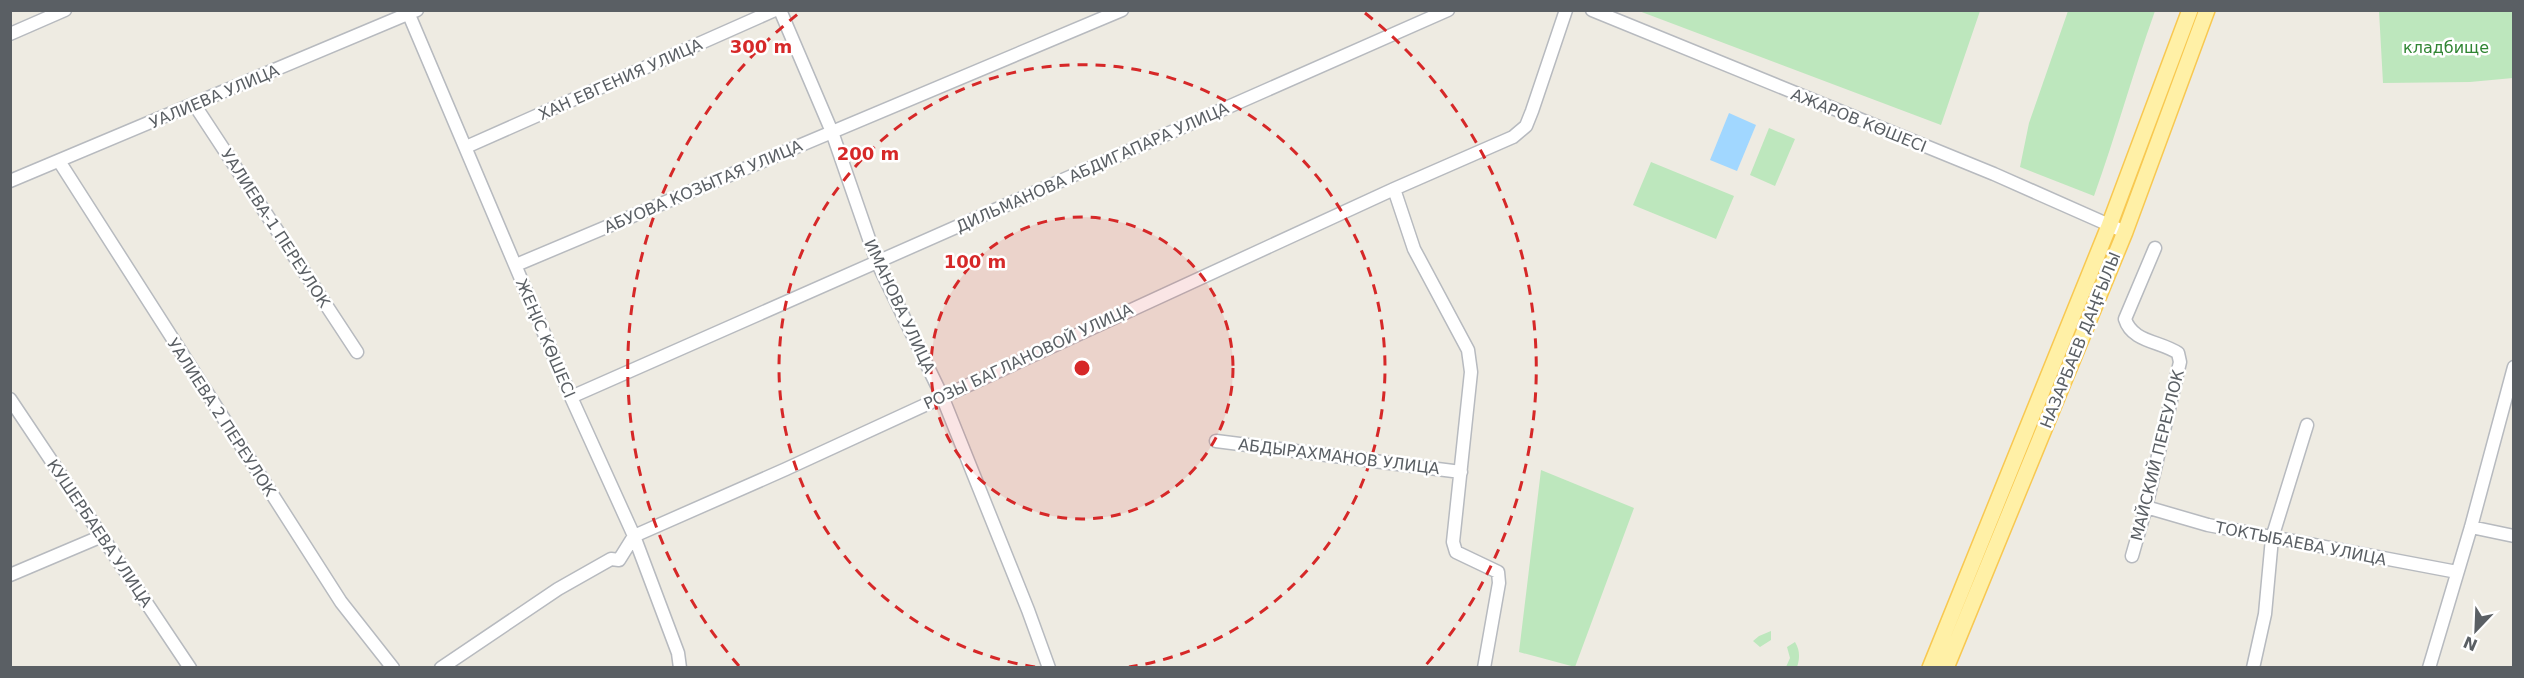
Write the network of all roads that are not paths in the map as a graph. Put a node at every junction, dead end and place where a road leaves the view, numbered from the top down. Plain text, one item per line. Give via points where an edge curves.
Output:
1 (65, 10) edge
2 (777, 10) edge
3 (1122, 10) edge
4 (1448, 10) edge
5 (1566, 10) edge
6 (1592, 10) edge
7 (2190, 10) edge
8 (2207, 10) edge
9 (411, 12) edge
10 (10, 34) edge
11 (194, 104) junction
12 (832, 132) junction
13 (466, 147) junction
14 (59, 161) junction
15 (10, 181) edge
16 (1394, 189) junction
17 (2109, 226) junction
18 (2125, 232) junction
19 (2155, 248) dead end
20 (877, 262) junction
21 (516, 266) junction
22 (357, 352) dead end
23 (2514, 367) edge
24 (942, 396) junction
25 (571, 397) junction
26 (10, 399) edge
27 (2307, 425) dead end
28 (1216, 441) dead end
29 (1461, 472) junction
30 (2146, 507) junction
31 (2471, 527) junction
32 (102, 536) junction
33 (634, 536) junction
34 (2514, 537) edge
35 (2272, 538) junction
36 (2132, 556) dead end
37 (2457, 572) junction
38 (10, 575) edge
39 (190, 668) edge
40 (393, 668) edge
41 (441, 668) edge
42 (680, 668) edge
43 (1049, 668) edge
44 (1484, 668) edge
45 (1930, 668) edge
46 (1946, 668) edge
47 (2253, 668) edge
48 (2429, 668) edge

1 - 10 street
2 - 12 street, ИМАНОВА УЛИЦА
2 - 13 street, ХАН ЕВГЕНИЯ УЛИЦА
3 - 12 street, АБУОВА КОЗЫТАЯ УЛИЦА
4 - 20 street, ДИЛЬМАНОВА АБДИГАПАРА УЛИЦА
5 - 16 street, РОЗЫ БАГЛАНОВОЙ УЛИЦА via 1526,126 1513,137
6 - 17 street, АЖАРОВ КӨШЕСІ via 1994,174
7 - 17 main road, НАЗАРБАЕВ ДАҢҒЫЛЫ
8 - 18 main road, НАЗАРБАЕВ ДАҢҒЫЛЫ
9 - 11 street, УАЛИЕВА УЛИЦА
9 - 13 street, ЖЕҢІС КӨШЕСІ
11 - 14 street, УАЛИЕВА УЛИЦА
11 - 22 street, УАЛИЕВА-1 ПЕРЕУЛОК
12 - 20 street, ИМАНОВА УЛИЦА
12 - 21 street, АБУОВА КОЗЫТАЯ УЛИЦА
13 - 21 street, ЖЕҢІС КӨШЕСІ
14 - 15 street, УАЛИЕВА УЛИЦА
14 - 40 street, УАЛИЕВА 2 ПЕРЕУЛОК via 341,602
16 - 24 street, РОЗЫ БАГЛАНОВОЙ УЛИЦА
16 - 29 street, АБДЫРАХМАНОВ УЛИЦА via 1414,249 1468,350 1471,372
17 - 18 street, АЖАРОВ КӨШЕСІ
17 - 45 main road, НАЗАРБАЕВ ДАҢҒЫЛЫ
18 - 46 main road, НАЗАРБАЕВ ДАҢҒЫЛЫ
19 - 30 street, МАЙСКИЙ ПЕРЕУЛОК via 2125,319 2128,329 2136,335 2178,352 2180,362
20 - 24 street, ИМАНОВА УЛИЦА
20 - 25 street, ДИЛЬМАНОВА АБДИГАПАРА УЛИЦА
21 - 25 street, ЖЕҢІС КӨШЕСІ
23 - 31 street
24 - 33 street, РОЗЫ БАГЛАНОВОЙ УЛИЦА
24 - 43 street, ИМАНОВА УЛИЦА
25 - 33 street, ЖЕҢІС КӨШЕСІ
26 - 32 street, КУШЕРБАЕВА УЛИЦА
27 - 35 street
28 - 29 street, АБДЫРАХМАНОВ УЛИЦА
29 - 44 street, АБДЫРАХМАНОВ УЛИЦА via 1453,542 1456,552 1498,572
30 - 35 street, ТОКТЫБАЕВА УЛИЦА
30 - 36 street, МАЙСКИЙ ПЕРЕУЛОК
31 - 34 street
31 - 37 street
32 - 38 street
32 - 39 street, КУШЕРБАЕВА УЛИЦА
33 - 41 street via 619,560 611,559 558,589
33 - 42 street, ЖЕҢІС КӨШЕСІ via 678,653
35 - 37 street, ТОКТЫБАЕВА УЛИЦА
35 - 47 street via 2265,614
37 - 48 street

